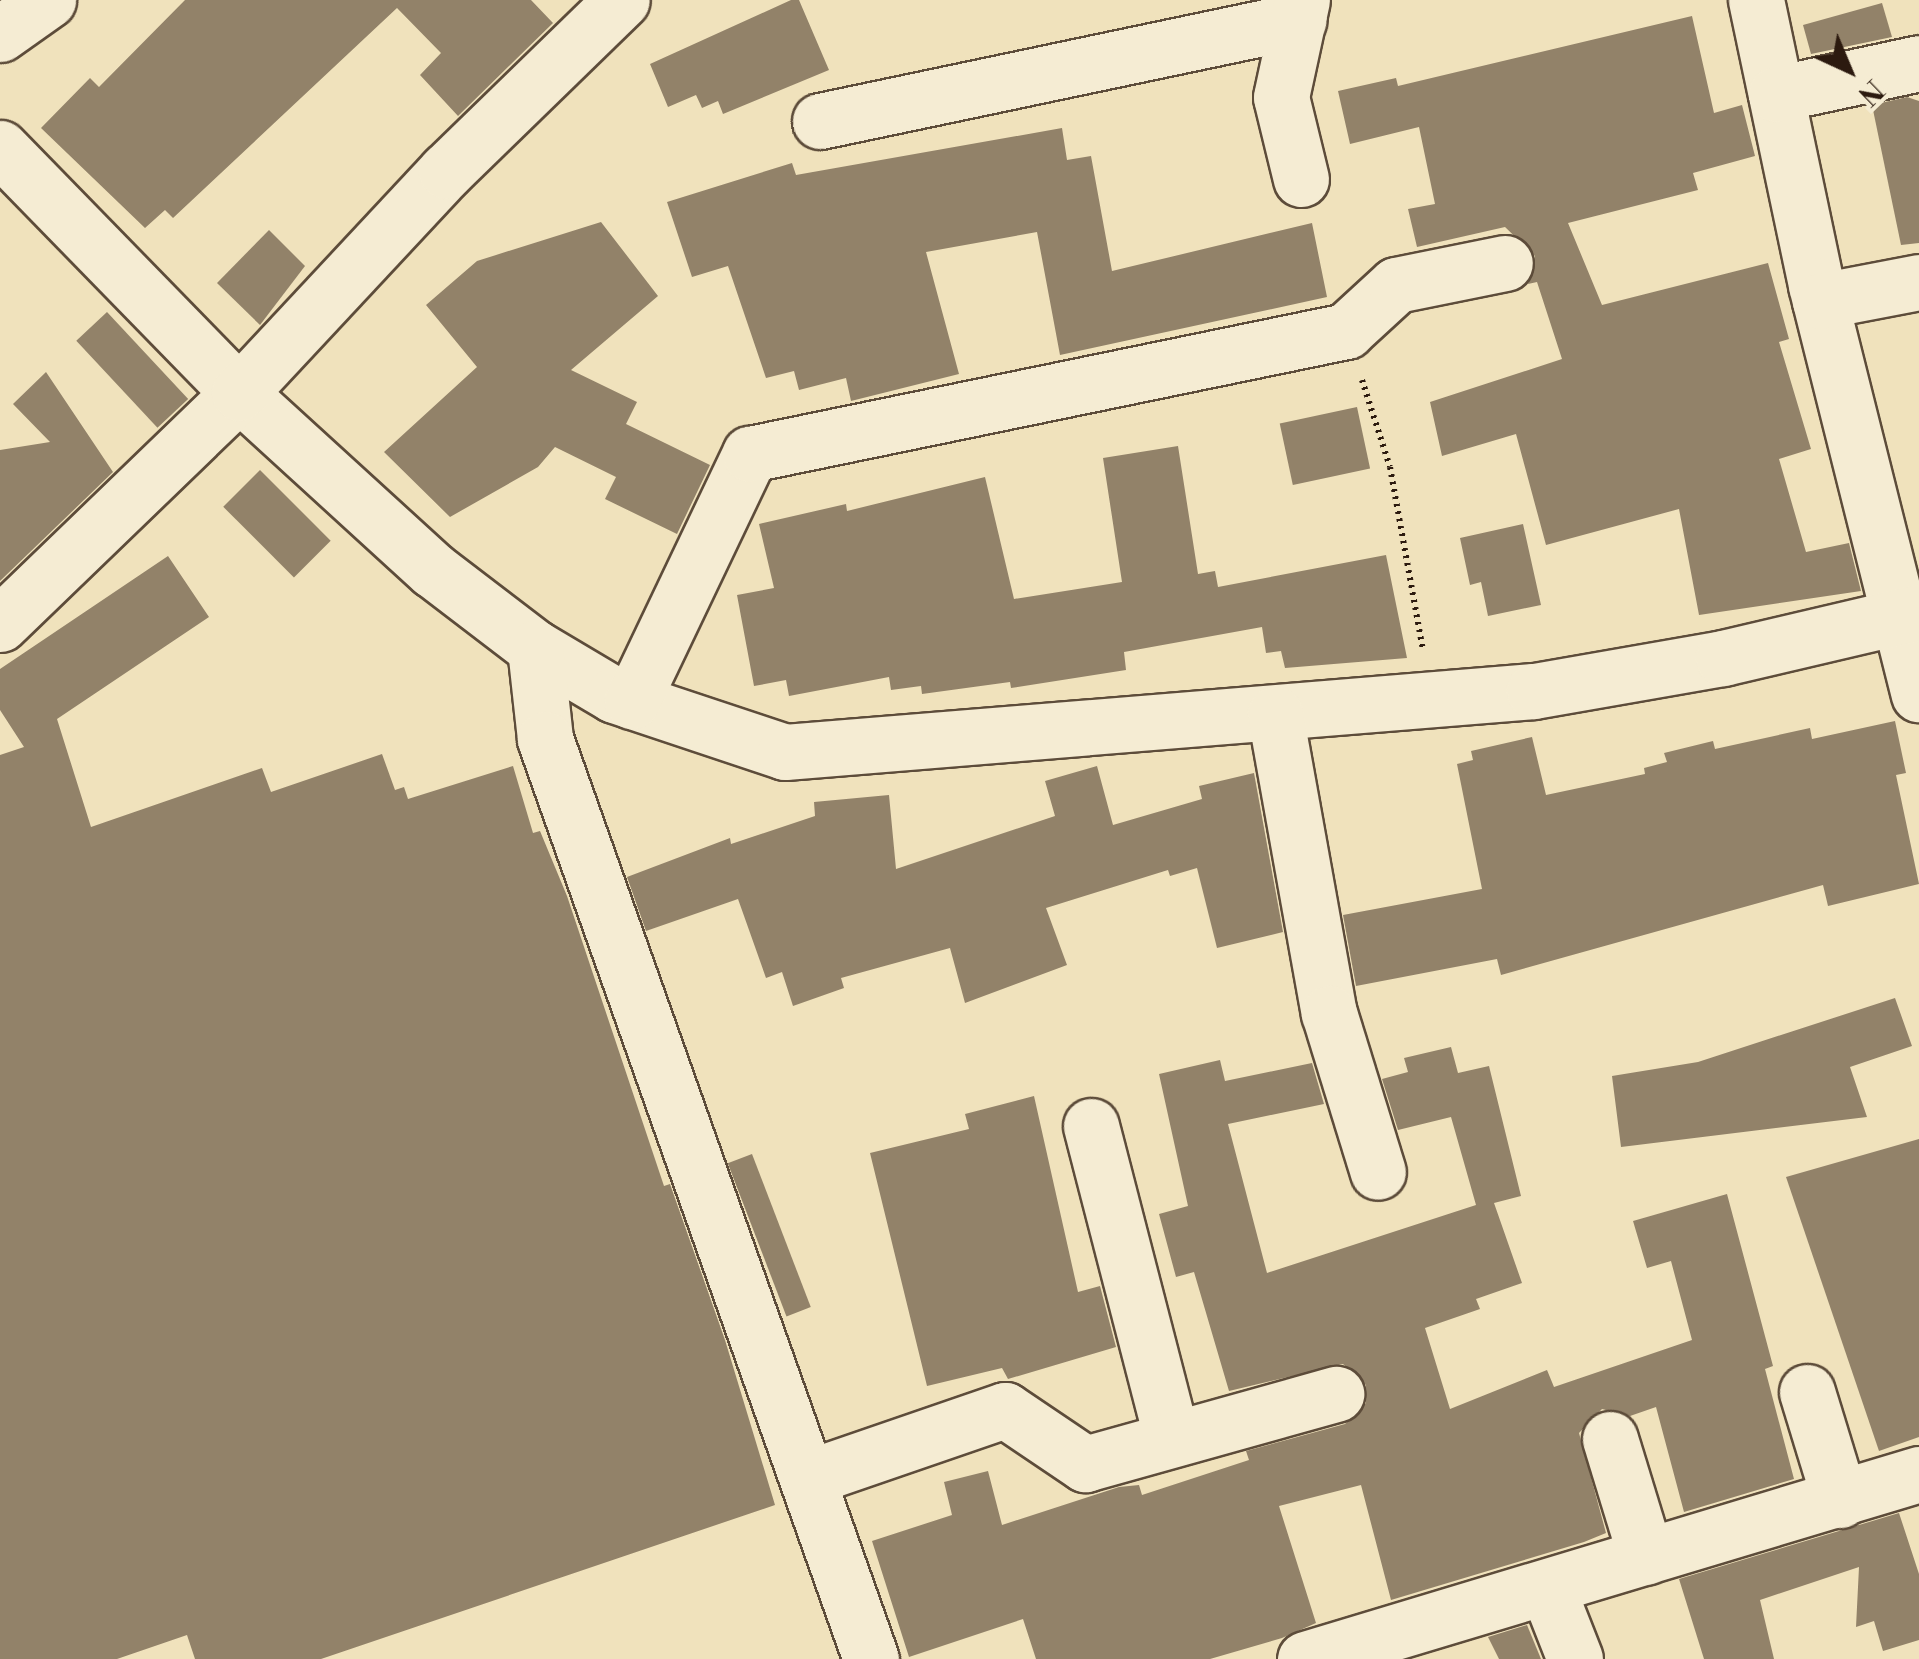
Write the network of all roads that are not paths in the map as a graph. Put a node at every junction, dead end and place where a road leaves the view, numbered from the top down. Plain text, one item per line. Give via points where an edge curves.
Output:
1 (48, 0) edge
2 (622, 0) edge
3 (1756, 0) edge
4 (1300, 10) edge
5 (0, 34) edge
6 (1919, 63) edge
7 (1776, 94) junction
8 (820, 121) dead end
9 (0, 148) edge
10 (1300, 180) dead end
11 (1505, 263) dead end
12 (1919, 282) edge
13 (1820, 301) junction
14 (240, 393) junction
15 (1909, 614) edge
16 (0, 624) edge
17 (535, 648) junction
18 (1919, 694) edge
19 (632, 701) junction
20 (1275, 714) junction
21 (1092, 1126) dead end
22 (1378, 1172) dead end
23 (1807, 1392) dead end
24 (1336, 1394) dead end
25 (1172, 1438) junction
26 (1610, 1439) dead end
27 (1919, 1474) edge
28 (810, 1477) junction
29 (1840, 1500) junction
30 (1646, 1557) junction
31 (1548, 1590) junction
32 (871, 1659) edge
33 (1305, 1659) edge
34 (1574, 1659) edge

1 - 5 street
2 - 14 street via 446,171
3 - 7 street
4 - 8 street
4 - 10 street via 1280,97
6 - 7 street
7 - 13 street
9 - 14 street
11 - 19 street via 1396,285 1346,331 750,454
12 - 13 street
13 - 15 street
14 - 16 street
14 - 17 street via 433,570
15 - 18 street
15 - 20 street via 1704,662 1534,691
17 - 19 street
17 - 28 street via 545,739
19 - 20 street via 785,752
20 - 22 street via 1328,1014
21 - 25 street
23 - 29 street
24 - 25 street
25 - 28 street via 1085,1464 1005,1410
26 - 30 street
27 - 29 street
28 - 32 street
29 - 30 street
30 - 31 street
31 - 33 street
31 - 34 street

